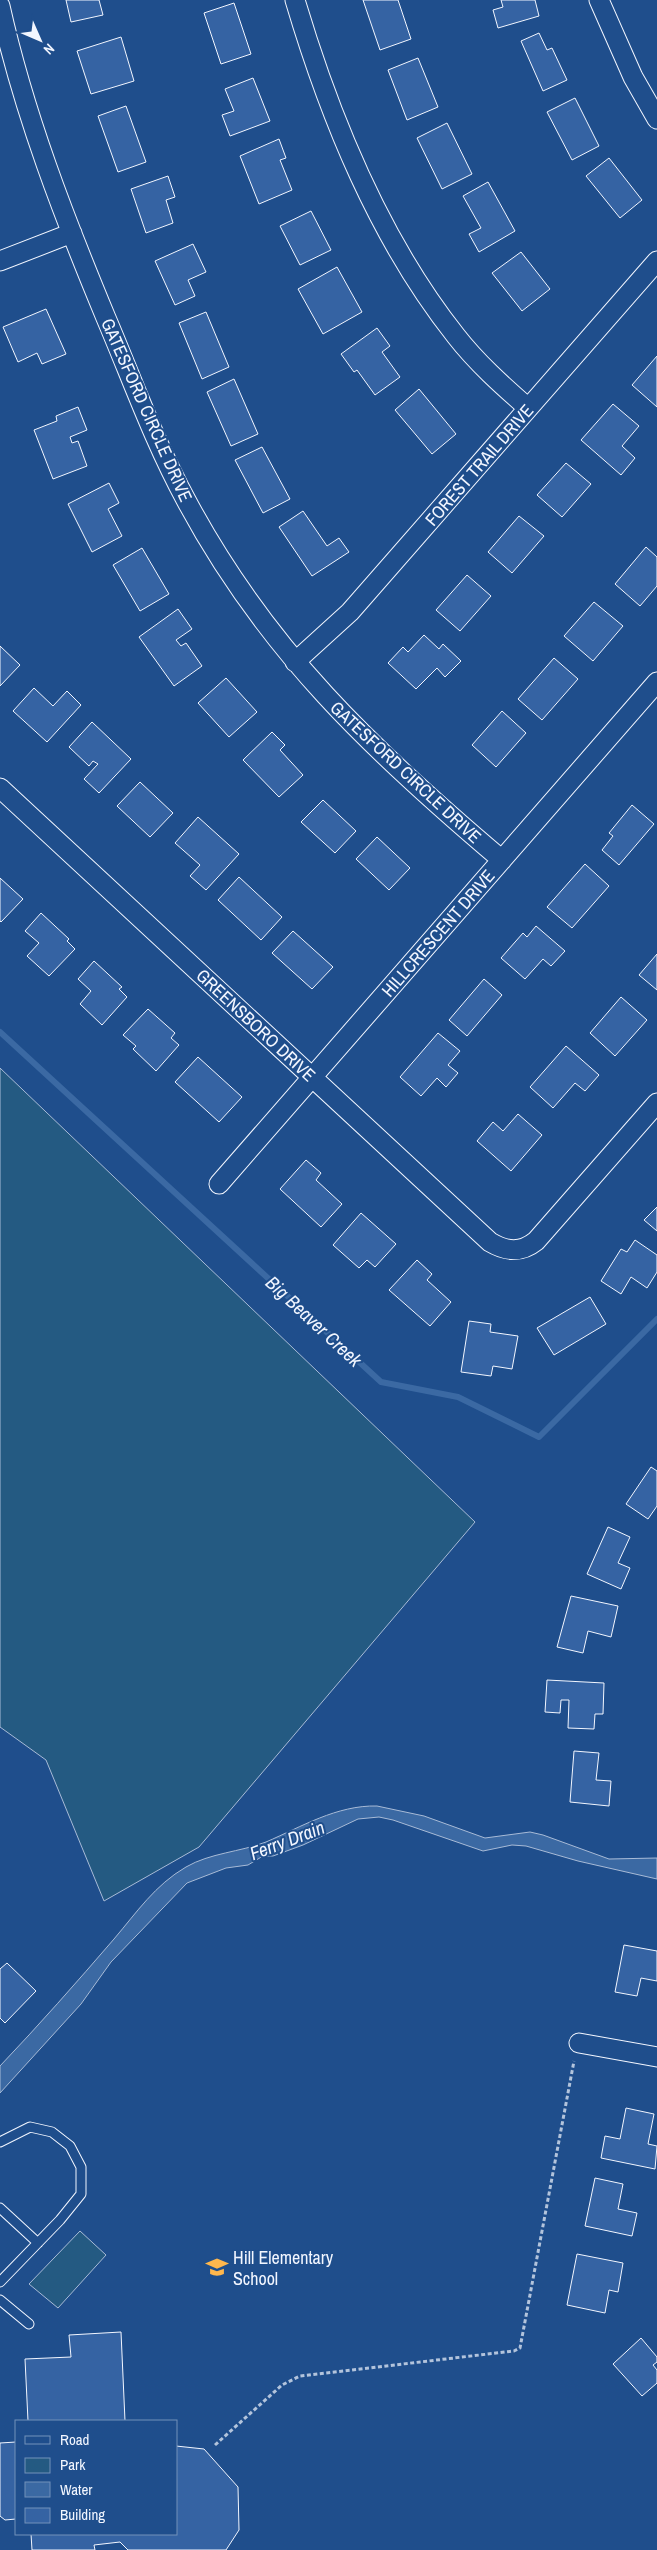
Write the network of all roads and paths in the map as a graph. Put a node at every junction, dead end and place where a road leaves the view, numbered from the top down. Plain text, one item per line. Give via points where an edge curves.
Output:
1 (295, 0) edge
2 (599, 0) edge
3 (0, 6) edge
4 (657, 119) edge
5 (72, 234) junction
6 (0, 261) edge
7 (657, 261) edge
8 (528, 408) junction
9 (295, 662) junction
10 (657, 682) edge
11 (0, 788) edge
12 (502, 860) junction
13 (313, 1077) junction
14 (657, 1103) edge
15 (219, 1184) dead end
16 (577, 2049) joint
17 (657, 2057) edge
18 (0, 2142) edge
19 (0, 2208) edge
20 (38, 2243) junction
21 (0, 2282) edge
22 (0, 2300) edge
23 (29, 2324) dead end
24 (215, 2445) dead end

1 - 8 street via 314,64 342,134 397,247 456,336
2 - 4 street via 633,77
3 - 5 street, GATESFORD CIRCLE DRIVE via 25,103
5 - 6 street
5 - 9 street, GATESFORD CIRCLE DRIVE via 136,395 185,499 236,584
7 - 8 street, FOREST TRAIL DRIVE
8 - 9 street, FOREST TRAIL DRIVE via 350,612
9 - 12 street, GATESFORD CIRCLE DRIVE via 374,747
10 - 12 street, HILLCRESCENT DRIVE
11 - 13 street, GREENSBORO DRIVE
12 - 13 street, HILLCRESCENT DRIVE
13 - 14 street, GREENSBORO DRIVE via 490,1242 506,1250 518,1251 536,1241
13 - 15 street, HILLCRESCENT DRIVE
16 - 17 street
16 - 24 path via 520,2348 300,2376 282,2385
18 - 20 lane via 30,2127 52,2132 70,2146 81,2167 81,2194
19 - 20 lane
20 - 21 lane
22 - 23 lane

